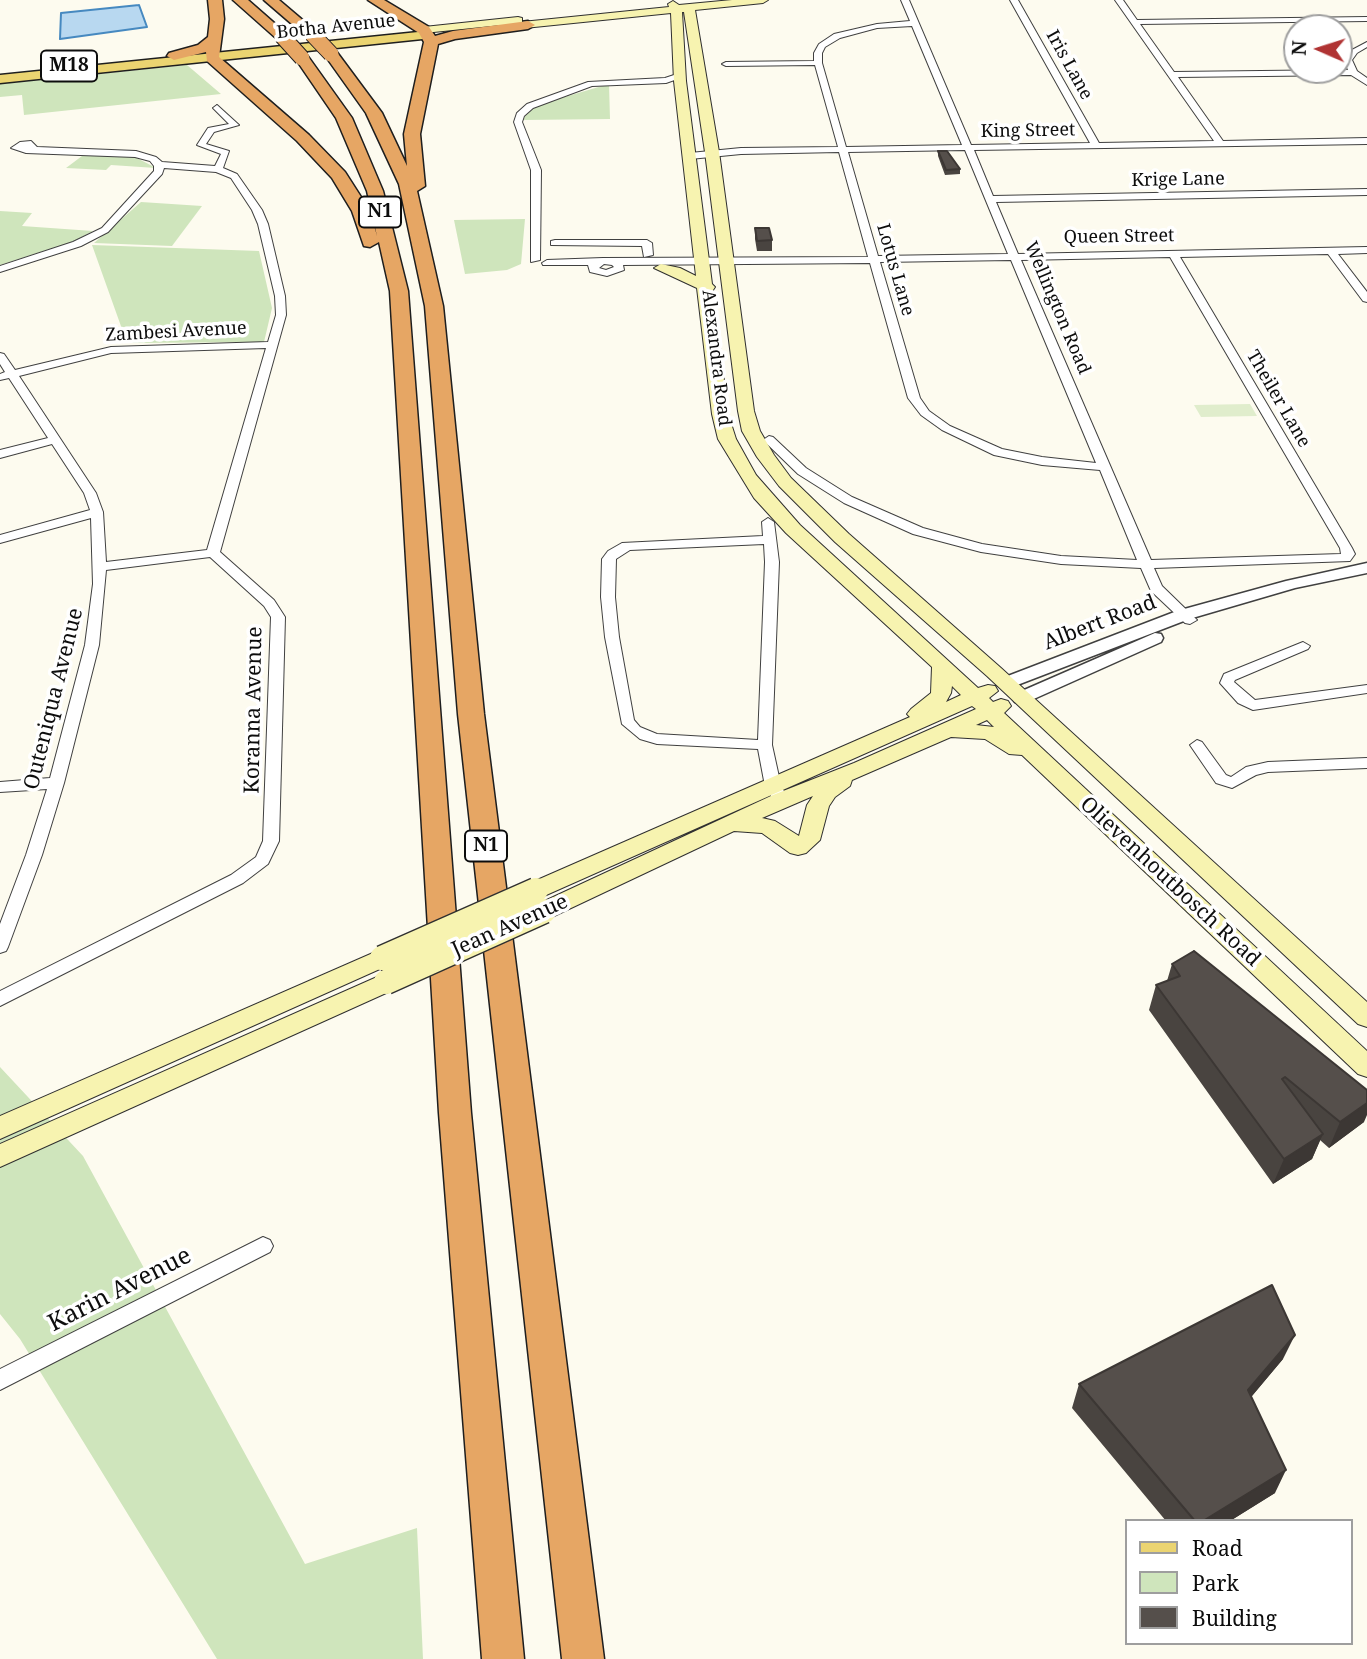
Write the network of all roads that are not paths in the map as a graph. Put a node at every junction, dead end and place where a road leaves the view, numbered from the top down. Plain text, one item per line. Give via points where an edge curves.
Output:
1 (215, 0) edge
2 (240, 0) edge
3 (271, 0) edge
4 (375, 0) edge
5 (721, 0) edge
6 (763, 0) edge
7 (905, 0) edge
8 (1014, 0) edge
9 (1119, 0) edge
10 (681, 6) junction
11 (618, 16) junction
12 (1367, 19) edge
13 (1135, 22) junction
14 (915, 23) junction
15 (528, 25) joint
16 (457, 27) joint
17 (424, 33) junction
18 (678, 33) junction
19 (694, 38) junction
20 (211, 50) junction
21 (678, 51) junction
22 (174, 56) joint
23 (818, 63) junction
24 (726, 64) dead end
25 (1353, 72) edge
26 (1283, 73) edge
27 (0, 74) edge
28 (680, 75) junction
29 (1172, 75) junction
30 (0, 79) edge
31 (659, 81) junction
32 (1367, 82) edge
33 (682, 90) junction
34 (217, 108) dead end
35 (1367, 141) edge
36 (1220, 143) junction
37 (1096, 145) junction
38 (13, 146) dead end
39 (968, 147) junction
40 (842, 149) junction
41 (712, 152) junction
42 (690, 156) junction
43 (159, 165) junction
44 (218, 169) junction
45 (1367, 192) edge
46 (990, 200) junction
47 (555, 243) dead end
48 (1367, 250) edge
49 (1331, 251) junction
50 (1173, 254) junction
51 (648, 255) dead end
52 (1015, 256) junction
53 (874, 260) junction
54 (725, 262) junction
55 (704, 263) junction
56 (427, 265) junction
57 (617, 266) junction
58 (661, 268) junction
59 (0, 269) edge
60 (707, 287) junction
61 (1367, 299) edge
62 (272, 345) junction
63 (0, 356) edge
64 (6, 375) edge
65 (405, 384) junction
66 (55, 440) junction
67 (769, 440) dead end
68 (0, 454) edge
69 (1103, 467) junction
70 (97, 512) junction
71 (768, 522) dead end
72 (0, 539) edge
73 (769, 540) junction
74 (213, 553) junction
75 (1341, 559) joint
76 (1146, 564) junction
77 (100, 567) junction
78 (1367, 568) edge
79 (1187, 617) junction
80 (1303, 646) dead end
81 (942, 665) junction
82 (1367, 689) edge
83 (1013, 691) junction
84 (982, 703) junction
85 (946, 730) junction
86 (870, 743) junction
87 (765, 745) junction
88 (1197, 745) dead end
89 (1367, 763) edge
90 (862, 768) junction
91 (56, 783) junction
92 (0, 788) edge
93 (777, 793) junction
94 (728, 824) junction
95 (1109, 825) junction
96 (540, 900) junction
97 (0, 947) edge
98 (384, 970) junction
99 (0, 999) edge
100 (1367, 1017) edge
101 (1367, 1067) edge
102 (0, 1128) edge
103 (0, 1156) edge
104 (263, 1246) dead end
105 (0, 1380) edge
106 (503, 1659) edge
107 (583, 1659) edge

1 - 20 highway via 217,19
2 - 65 highway, N1, bridge via 302,58 344,118 375,191 399,290
3 - 56 highway, N1 via 322,44 374,113 407,184
4 - 17 highway
5 - 10 main road
6 - 10 main road
7 - 14 street, Wellington Road
8 - 37 street, Iris Lane
9 - 13 street
10 - 11 main road
10 - 16 main road
10 - 18 main road, Alexandra Road
10 - 19 main road, Alexandra Road
11 - 15 main road
11 - 18 main road via 665,14 672,18
12 - 13 street
13 - 29 street
14 - 23 street via 837,36 822,46
14 - 39 street, Wellington Road
15 - 17 highway via 453,35
16 - 17 highway
17 - 20 main road, Botha Avenue / M18
17 - 56 highway via 411,142 429,242
18 - 21 main road, Alexandra Road
19 - 21 main road via 684,40
19 - 41 main road, Alexandra Road
20 - 22 highway
20 - 30 main road, Botha Avenue / M18
20 - 65 highway via 318,153 353,196 368,233
21 - 28 main road, Alexandra Road
22 - 27 main road, M18
23 - 24 street
23 - 40 street, Lotus Lane
25 - 32 street
26 - 29 street
28 - 31 street
28 - 33 main road, Alexandra Road
29 - 36 street
31 - 33 street
31 - 57 street via 591,84 530,106 518,122 536,170 535,260 530,266 596,266 607,273
33 - 42 main road, Alexandra Road
34 - 44 street via 236,125 211,130 201,145 226,153
35 - 36 street, King Street
36 - 37 street, King Street
37 - 39 street, King Street
38 - 43 street via 21,150 136,153
39 - 40 street, King Street
39 - 46 street, Wellington Road
40 - 41 street, King Street
40 - 53 street, Lotus Lane
41 - 42 street, King Street
41 - 54 main road, Alexandra Road
42 - 55 main road, Alexandra Road
43 - 44 street
43 - 59 street via 159,172 104,230 77,244
44 - 62 street via 234,176 262,224 281,306
45 - 46 street, Krige Lane
46 - 52 street, Wellington Road
47 - 51 street via 647,243
48 - 49 street, Queen Street
49 - 50 street, Queen Street
49 - 61 street
50 - 52 street, Queen Street
50 - 75 street, Theiler Lane via 1346,548 1347,556
52 - 53 street, Queen Street
52 - 69 street, Wellington Road
53 - 54 street, Queen Street
53 - 69 street, Lotus Lane via 909,385 925,413 958,436 998,452
54 - 55 street, Queen Street
54 - 83 main road, Alexandra Road via 746,411 766,457 842,538
55 - 57 street via 685,260
55 - 58 street
55 - 60 main road, Alexandra Road
56 - 107 highway, N1 via 476,755
57 - 58 street
58 - 60 main road
60 - 81 main road, Alexandra Road via 720,414 741,466 793,529
62 - 64 street, Zambesi Avenue via 125,348
62 - 74 street
63 - 64 street, Outeniqua Avenue
64 - 66 street, Outeniqua Avenue
65 - 106 highway, N1 via 455,1113
66 - 68 street
66 - 70 street, Outeniqua Avenue via 90,493
67 - 76 street via 827,488 918,531 1008,554
69 - 76 street, Wellington Road
70 - 72 street
70 - 77 street, Outeniqua Avenue
71 - 73 street
73 - 87 street
73 - 87 street via 627,545 609,559 608,597 630,725 657,738
74 - 77 street
74 - 99 street, Koranna Avenue via 269,603 278,617 273,820 267,852 251,869 226,884
75 - 76 street, Albert Road
76 - 79 street, Wellington Road via 1159,592
77 - 91 street, Outeniqua Avenue via 96,626
78 - 79 street, Albert Road via 1271,589
79 - 83 street, Albert Road via 1111,660
80 - 82 street via 1229,677 1227,683 1253,705
81 - 84 main road, Alexandra Road
81 - 86 main road via 942,693 935,702
83 - 84 main road, Jean Avenue
83 - 100 main road, Olievenhoutbosch Road
84 - 85 main road, Jean Avenue
84 - 86 main road, Jean Avenue
84 - 95 main road, Olievenhoutbosch Road
85 - 90 main road, Jean Avenue
85 - 95 main road via 978,730 1001,738
86 - 93 main road, Jean Avenue
87 - 93 street
88 - 89 street via 1226,782 1232,783 1268,767
90 - 93 main road, Jean Avenue
90 - 94 main road via 822,798 804,843 767,826
91 - 92 street
91 - 97 street, Outeniqua Avenue
93 - 94 main road, Jean Avenue
93 - 96 main road, Jean Avenue
94 - 96 main road, Jean Avenue
95 - 101 main road, Olievenhoutbosch Road
96 - 98 main road, Jean Avenue, bridge
98 - 102 main road, Jean Avenue
98 - 103 main road, Jean Avenue
104 - 105 street, Karin Avenue

